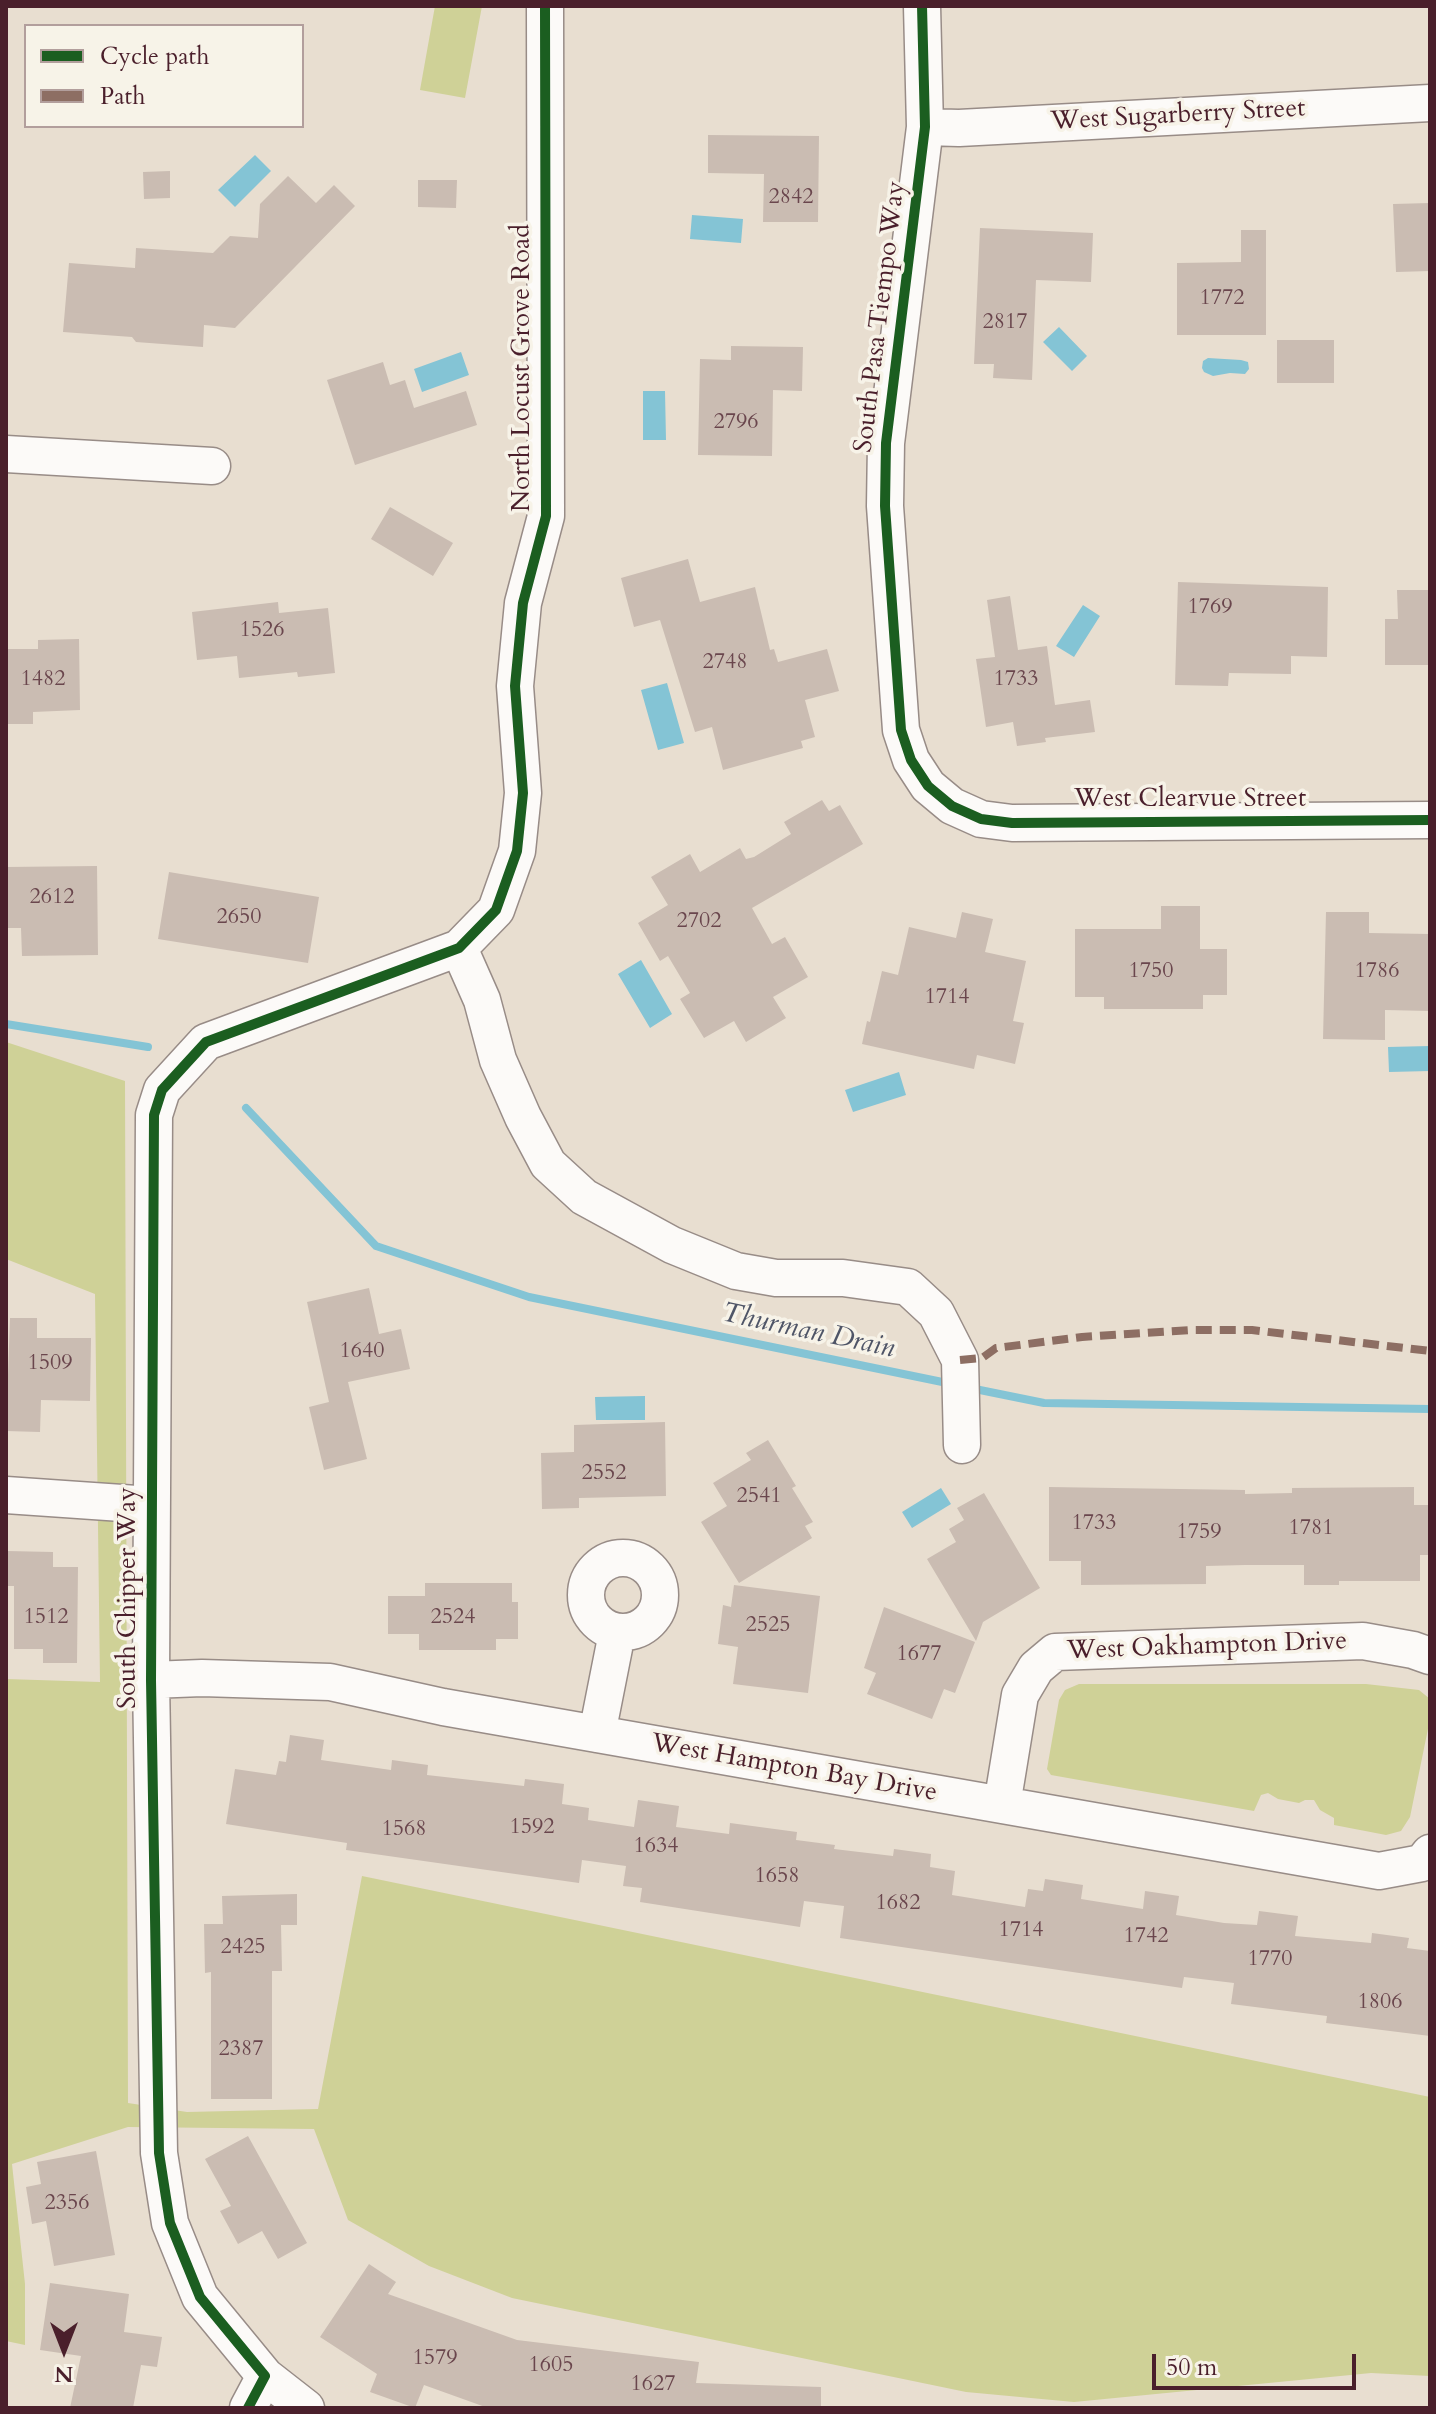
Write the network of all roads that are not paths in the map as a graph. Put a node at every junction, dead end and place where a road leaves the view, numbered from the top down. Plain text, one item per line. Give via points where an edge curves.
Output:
1 (545, 6) edge
2 (922, 6) edge
3 (1430, 103) edge
4 (925, 127) junction
5 (6, 454) edge
6 (212, 466) dead end
7 (952, 806) joint
8 (1430, 820) edge
9 (459, 948) junction
10 (962, 1445) dead end
11 (6, 1495) edge
12 (151, 1505) junction
13 (617, 1633) dead end
14 (1430, 1656) edge
15 (151, 1680) junction
16 (597, 1734) junction
17 (1002, 1805) junction
18 (1430, 1853) edge
19 (265, 2376) junction
20 (248, 2408) edge
21 (306, 2408) edge

1 - 9 street, North Locust Grove Road via 546,516 523,603 515,686 523,793 517,851 496,910
2 - 4 street, South Pasa Tiempo Way
3 - 4 street, West Sugarberry Street
4 - 7 street, South Pasa Tiempo Way via 886,443 885,506 901,730 911,760 928,786
5 - 6 street
7 - 8 street, West Clearvue Street via 981,819 1012,823
9 - 10 street via 482,1000 498,1060 548,1164 584,1197 672,1245 736,1271 908,1287 936,1313 960,1360
9 - 12 street, South Chipper Way via 206,1042 162,1090 154,1115
11 - 12 street
12 - 15 street, South Chipper Way
13 - 16 street
14 - 17 street, West Oakhampton Drive via 1363,1641 1055,1652 1036,1668 1020,1695
15 - 16 street, West Hampton Bay Drive via 330,1682
15 - 19 street, South Chipper Way via 159,2153 170,2223 200,2297
16 - 17 street, West Hampton Bay Drive
17 - 18 street, West Hampton Bay Drive via 1379,1871 1422,1863
19 - 20 street
19 - 21 street, South Chipper Way

